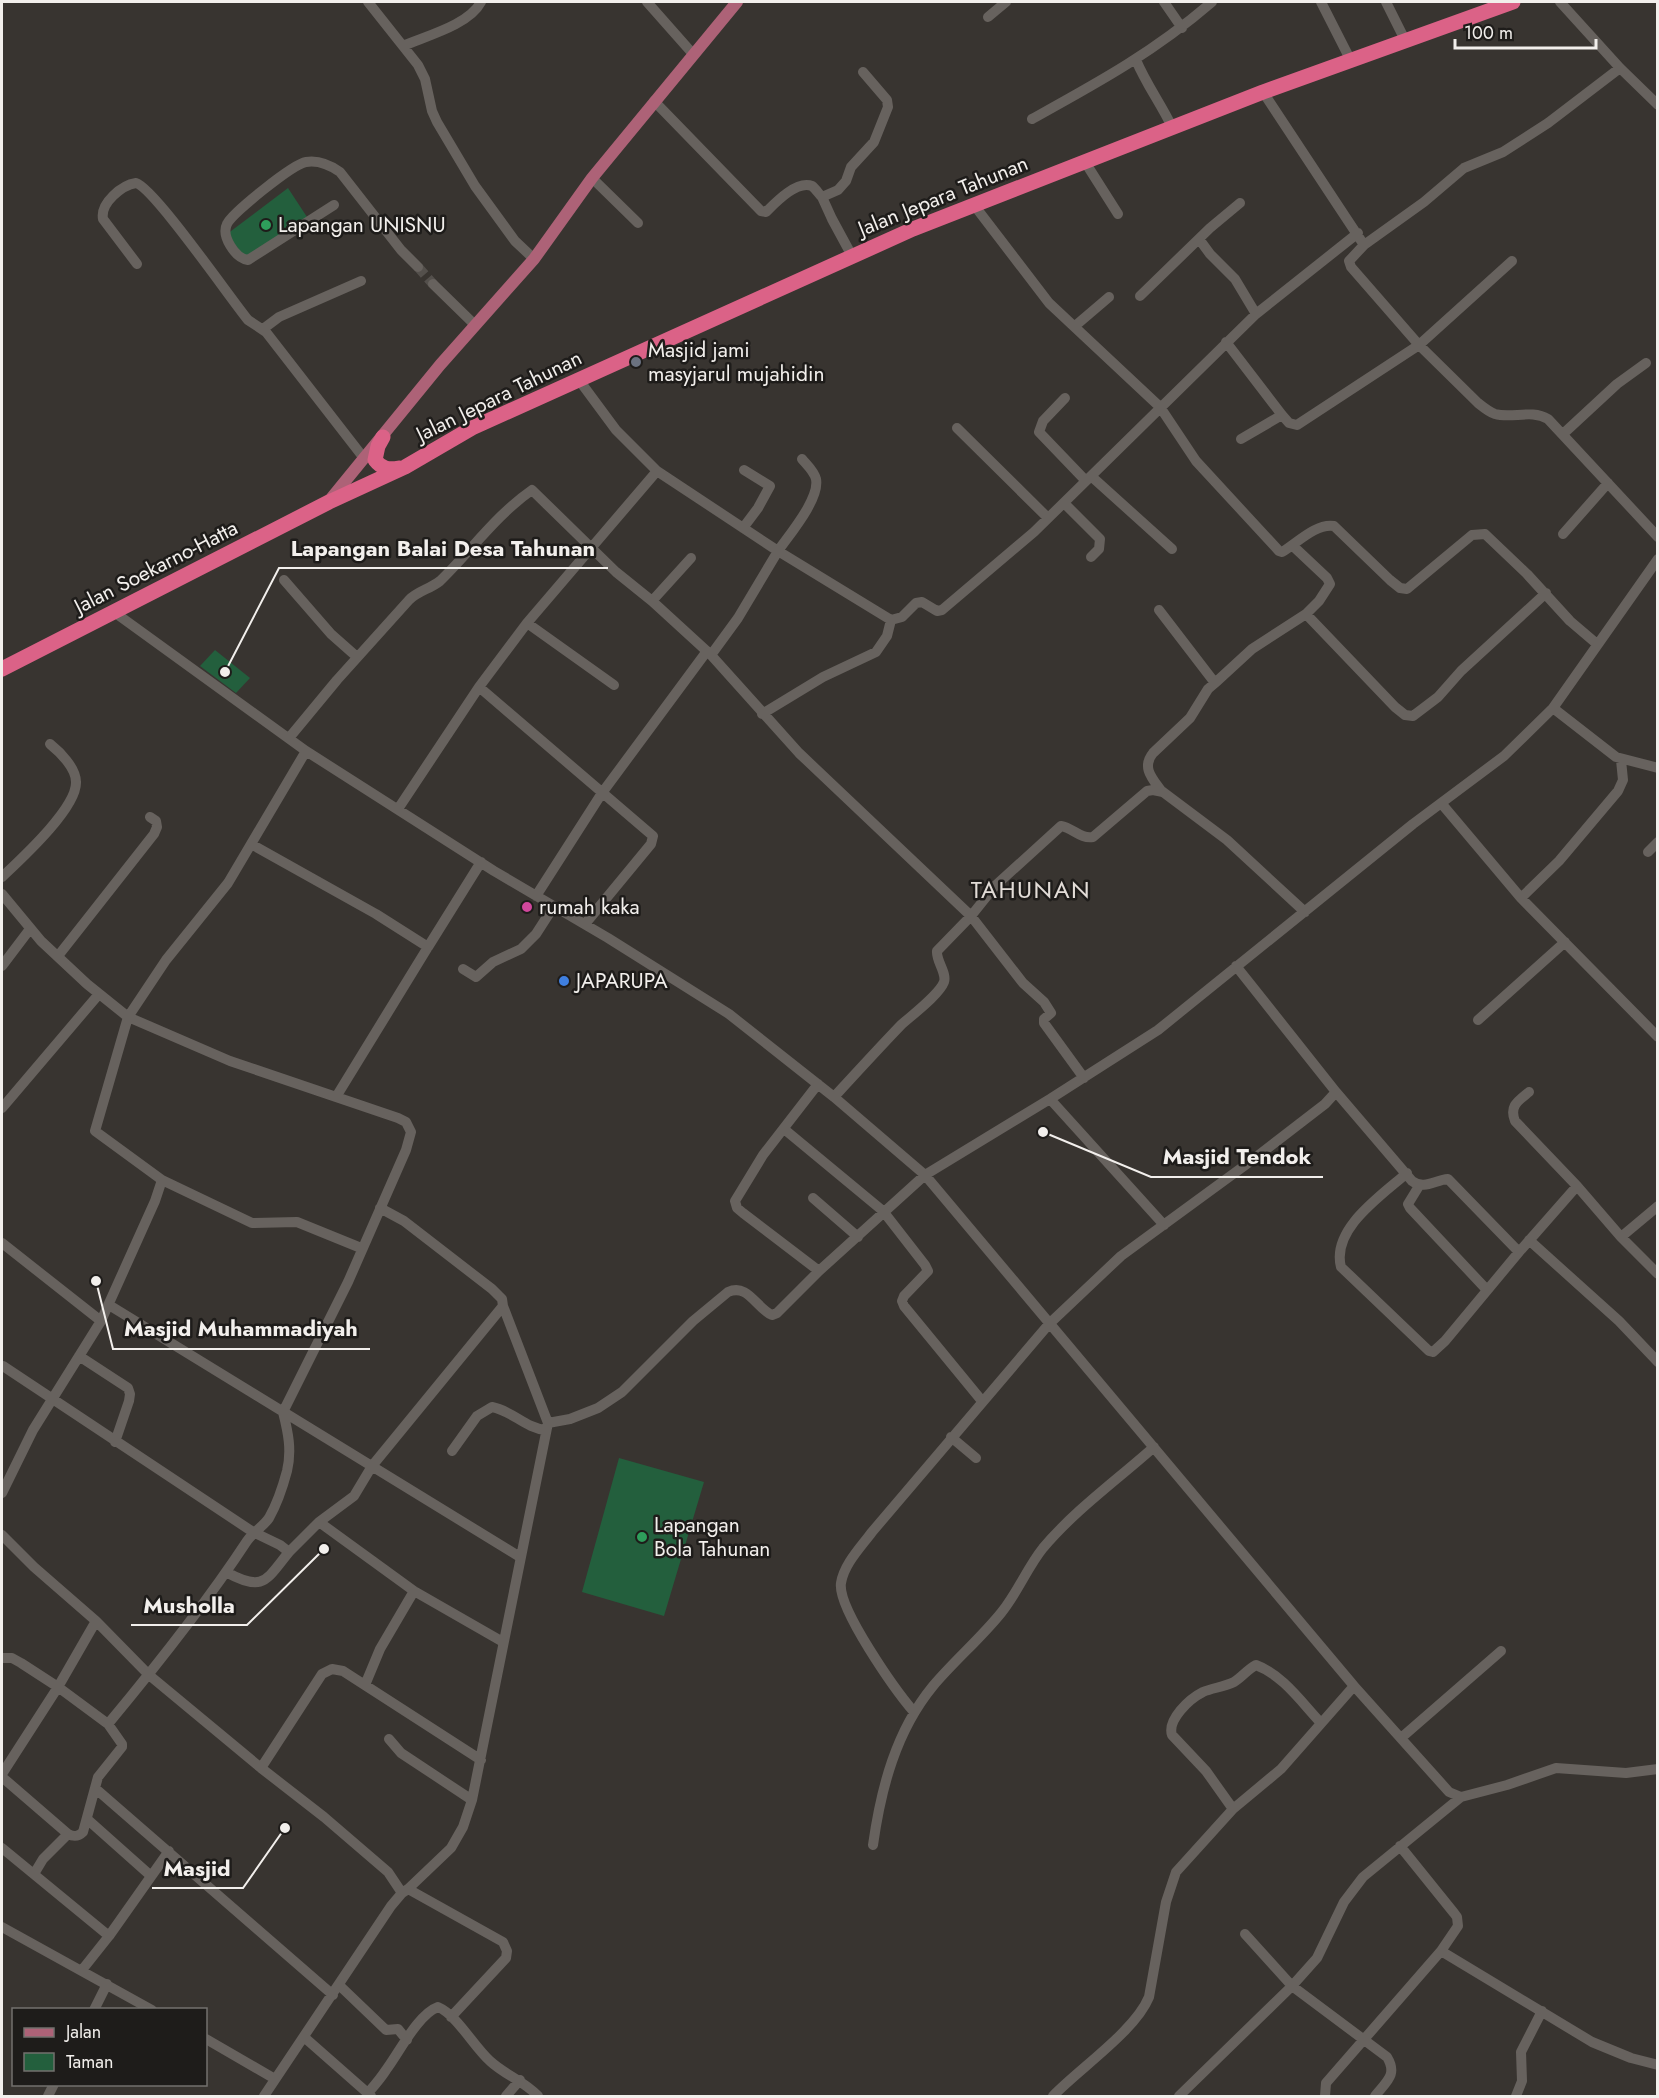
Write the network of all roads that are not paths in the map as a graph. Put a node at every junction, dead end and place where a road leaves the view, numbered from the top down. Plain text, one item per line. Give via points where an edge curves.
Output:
1 (368, 2) edge
2 (481, 2) edge
3 (647, 2) edge
4 (737, 2) edge
5 (1005, 2) edge
6 (1164, 2) edge
7 (1212, 2) edge
8 (1321, 2) edge
9 (1386, 2) edge
10 (1513, 2) edge
11 (1560, 2) edge
12 (988, 16) dead end
13 (1182, 28) junction
14 (1405, 40) junction
15 (403, 46) junction
16 (693, 54) junction
17 (1350, 59) junction
18 (1136, 60) junction
19 (1620, 68) junction
20 (863, 72) dead end
21 (1263, 92) junction
22 (654, 101) junction
23 (1658, 105) edge
24 (1032, 119) dead end
25 (1172, 127) junction
26 (1085, 162) junction
27 (592, 178) junction
28 (822, 197) junction
29 (1240, 203) dead end
30 (334, 205) dead end
31 (974, 205) junction
32 (1118, 214) dead end
33 (638, 223) dead end
34 (1358, 233) junction
35 (1199, 239) junction
36 (1364, 245) junction
37 (852, 256) junction
38 (534, 259) junction
39 (1512, 261) dead end
40 (137, 264) dead end
41 (418, 267) tunnel mouth
42 (361, 281) dead end
43 (433, 284) tunnel mouth
44 (1140, 296) dead end
45 (1109, 297) dead end
46 (1256, 314) junction
47 (475, 325) junction
48 (1075, 326) junction
49 (263, 329) junction
50 (1226, 342) junction
51 (1419, 345) junction
52 (1646, 363) dead end
53 (579, 380) junction
54 (1065, 398) dead end
55 (1160, 407) junction
56 (1282, 415) junction
57 (957, 428) dead end
58 (1563, 434) junction
59 (383, 436) junction
60 (1241, 440) dead end
61 (363, 457) junction
62 (802, 459) dead end
63 (405, 467) junction
64 (744, 470) dead end
65 (657, 471) junction
66 (1088, 478) junction
67 (1608, 483) junction
68 (329, 502) junction
69 (1064, 503) junction
70 (1048, 518) junction
71 (743, 528) junction
72 (1563, 534) dead end
73 (1658, 537) edge
74 (1293, 546) junction
75 (591, 549) junction
76 (1172, 549) dead end
77 (778, 551) junction
78 (1091, 557) dead end
79 (691, 558) dead end
80 (1657, 559) edge
81 (284, 580) dead end
82 (1546, 593) junction
83 (652, 601) junction
84 (1159, 610) dead end
85 (114, 612) junction
86 (1306, 614) junction
87 (891, 620) junction
88 (527, 623) junction
89 (1597, 645) junction
90 (709, 653) junction
91 (357, 657) junction
92 (2, 669) edge
93 (1215, 682) junction
94 (614, 685) dead end
95 (479, 687) junction
96 (1553, 708) junction
97 (762, 714) junction
98 (289, 738) junction
99 (50, 744) dead end
100 (306, 751) junction
101 (1621, 760) junction
102 (1658, 768) edge
103 (1163, 792) junction
104 (602, 793) junction
105 (1441, 803) junction
106 (398, 809) junction
107 (150, 817) dead end
108 (1658, 842) edge
109 (251, 843) junction
110 (1648, 852) dead end
111 (481, 862) junction
112 (2, 877) edge
113 (2, 894) edge
114 (536, 896) junction
115 (1521, 898) junction
116 (554, 906) junction
117 (1305, 912) junction
118 (970, 916) junction
119 (585, 924) junction
120 (30, 929) junction
121 (1565, 942) junction
122 (428, 947) junction
123 (57, 957) junction
124 (2, 966) edge
125 (1236, 966) junction
126 (464, 969) dead end
127 (99, 994) junction
128 (128, 1017) junction
129 (1478, 1020) dead end
130 (1658, 1038) edge
131 (1084, 1078) junction
132 (818, 1084) junction
133 (1336, 1092) junction
134 (1529, 1092) dead end
135 (336, 1097) junction
136 (834, 1097) junction
137 (1050, 1099) junction
138 (3, 1103) edge
139 (784, 1129) junction
140 (1407, 1173) junction
141 (926, 1175) junction
142 (162, 1180) junction
143 (1419, 1186) junction
144 (1576, 1186) junction
145 (813, 1198) dead end
146 (1658, 1206) edge
147 (380, 1208) junction
148 (883, 1211) junction
149 (1164, 1225) junction
150 (858, 1237) junction
151 (1621, 1237) junction
152 (1529, 1240) junction
153 (2, 1243) edge
154 (362, 1248) junction
155 (1519, 1252) junction
156 (819, 1271) junction
157 (1658, 1274) edge
158 (1486, 1290) junction
159 (109, 1305) junction
160 (503, 1306) junction
161 (101, 1321) junction
162 (1049, 1324) junction
163 (79, 1356) junction
164 (1658, 1362) edge
165 (3, 1366) edge
166 (52, 1399) junction
167 (982, 1401) junction
168 (284, 1412) junction
169 (547, 1426) junction
170 (951, 1437) junction
171 (115, 1442) junction
172 (1154, 1447) junction
173 (452, 1450) dead end
174 (976, 1458) dead end
175 (372, 1466) junction
176 (2, 1493) edge
177 (319, 1522) junction
178 (253, 1532) junction
179 (2, 1535) edge
180 (289, 1552) junction
181 (520, 1557) junction
182 (226, 1572) junction
183 (414, 1591) junction
184 (96, 1621) junction
185 (503, 1642) junction
186 (1501, 1651) dead end
187 (2, 1658) edge
188 (149, 1675) junction
189 (365, 1685) junction
190 (1354, 1686) junction
191 (58, 1687) junction
192 (914, 1712) junction
193 (1321, 1723) junction
194 (108, 1724) junction
195 (1401, 1738) junction
196 (389, 1739) dead end
197 (481, 1760) junction
198 (261, 1768) junction
199 (1658, 1769) edge
200 (2, 1776) edge
201 (96, 1789) junction
202 (1461, 1797) junction
203 (472, 1800) junction
204 (1233, 1809) junction
205 (87, 1819) junction
206 (68, 1834) junction
207 (873, 1845) dead end
208 (1400, 1846) junction
209 (2, 1848) edge
210 (170, 1851) junction
211 (34, 1874) junction
212 (152, 1876) junction
213 (405, 1891) junction
214 (2, 1927) edge
215 (1245, 1934) dead end
216 (109, 1936) junction
217 (1441, 1951) junction
218 (82, 1970) junction
219 (107, 1984) junction
220 (1292, 1986) junction
221 (336, 1990) junction
222 (95, 2008) edge
223 (149, 2008) edge
224 (1542, 2011) junction
225 (451, 2017) junction
226 (304, 2037) junction
227 (407, 2040) junction
228 (1364, 2040) junction
229 (207, 2041) edge
230 (1658, 2065) edge
231 (275, 2079) junction
232 (519, 2080) junction
233 (370, 2095) edge
234 (264, 2097) edge
235 (506, 2097) edge
236 (538, 2097) edge
237 (1053, 2097) edge
238 (1179, 2097) edge
239 (1326, 2097) edge
240 (1376, 2097) edge
241 (1516, 2097) edge

1 - 15 street
2 - 15 street via 470,16
3 - 16 street
4 - 16 main road
5 - 12 street
6 - 13 street
7 - 13 street
8 - 17 street
9 - 14 street
10 - 14 highway, Jalan Jepara Tahunan
11 - 19 street
13 - 18 street
14 - 17 highway, Jalan Jepara Tahunan
15 - 38 street via 418,65 434,116 475,186 509,234
16 - 22 main road
17 - 21 highway, Jalan Jepara Tahunan
18 - 24 street
18 - 25 street
19 - 23 street
19 - 36 street via 1539,129 1503,152 1464,168
20 - 28 street via 887,100 888,107 874,142 851,167 846,181 838,190
21 - 25 highway, Jalan Jepara Tahunan
21 - 34 street
22 - 27 main road
22 - 28 street via 762,211 804,185 812,186
25 - 26 highway, Jalan Jepara Tahunan
26 - 31 highway, Jalan Jepara Tahunan
26 - 32 street
27 - 33 street
27 - 38 main road
28 - 37 street
29 - 35 street
30 - 41 street via 248,260 239,256 226,238 227,222 287,171 313,161 331,165 340,172
31 - 37 highway, Jalan Jepara Tahunan
31 - 48 street via 1049,303
34 - 36 street
34 - 46 street
35 - 44 street
35 - 46 street via 1235,279
36 - 51 street via 1349,264
37 - 53 highway, Jalan Jepara Tahunan
38 - 47 main road
39 - 51 street
40 - 49 street via 102,214 104,205 126,186 136,183 145,187 249,320
42 - 49 street via 279,317
43 - 47 street
45 - 48 street
46 - 50 street
47 - 59 main road
48 - 55 street
49 - 61 street
50 - 55 street
50 - 56 street
51 - 56 street via 1302,423 1289,423
51 - 58 street via 1488,411 1542,416
52 - 58 street
53 - 63 highway, Jalan Jepara Tahunan via 472,428
53 - 65 street via 616,430
54 - 66 street via 1043,421 1039,432
55 - 66 street
55 - 74 street via 1196,460 1279,551
56 - 60 street
57 - 70 street
58 - 67 street
59 - 61 main road
59 - 63 highway via 375,460 388,469
61 - 68 main road
62 - 77 street via 814,473 815,491
63 - 68 highway, Jalan Jepara Tahunan
64 - 71 street via 770,486
65 - 71 street
65 - 75 street
66 - 69 street
66 - 76 street
67 - 72 street
67 - 73 street
68 - 85 highway, Jalan Soekarno-Hatta
69 - 70 street
69 - 78 street via 1100,539 1099,549
70 - 87 street via 942,610 916,603 902,617
71 - 77 street
74 - 82 street via 1319,528 1334,526 1390,580 1407,589 1479,533 1492,540
74 - 86 street via 1323,573 1329,584
75 - 83 street
75 - 88 street
75 - 91 street via 532,490 485,531 438,582 416,593
77 - 87 street
77 - 90 street via 738,618
79 - 83 street
80 - 89 street
81 - 91 street via 331,634
82 - 86 street via 1438,697 1413,716 1395,707
82 - 89 street
83 - 90 street
84 - 93 street
85 - 92 highway, Jalan Soekarno-Hatta
85 - 98 street
86 - 93 street via 1252,649
87 - 97 street via 887,636 876,652 823,677
88 - 94 street
88 - 95 street
89 - 96 street
90 - 97 street
90 - 104 street
91 - 98 street
93 - 103 street via 1190,718 1148,760 1147,770
95 - 104 street
95 - 106 street
96 - 101 street
96 - 105 street via 1504,756
97 - 118 street
98 - 100 street
99 - 112 street via 75,775 74,794 60,816
100 - 106 street
100 - 109 street
101 - 102 street
101 - 115 street via 1623,780 1618,790 1559,861
103 - 117 street via 1227,840
103 - 118 street via 1147,791 1093,837 1061,826 1015,866
104 - 114 street
104 - 119 street via 653,839
105 - 115 street
105 - 117 street
106 - 111 street
107 - 123 street via 156,821 154,834
108 - 110 street
109 - 122 street
109 - 128 street via 228,883 166,960
111 - 114 street
111 - 122 street
113 - 120 street
114 - 116 street
115 - 121 street
116 - 119 street
116 - 126 street via 521,949 493,962 476,977
117 - 125 street
118 - 131 street via 1023,983 1044,1002 1051,1013 1044,1023
118 - 136 street via 937,951 945,978 943,984
119 - 132 street via 729,1014
120 - 123 street
120 - 124 street
121 - 129 street
121 - 130 street
122 - 135 street
123 - 127 street
125 - 131 street via 1158,1030
125 - 133 street
127 - 128 street
127 - 138 street
128 - 135 street via 230,1061
128 - 142 street via 95,1131
131 - 137 street
132 - 136 street
132 - 139 street
133 - 140 street
133 - 149 street
134 - 144 street via 1514,1105 1515,1121
135 - 147 street via 399,1118 410,1127 406,1150
136 - 141 street
137 - 141 street
137 - 149 street
139 - 148 street
139 - 156 street via 741,1188 735,1204
140 - 143 street
140 - 158 street via 1361,1214 1343,1237 1339,1250 1341,1267 1433,1352
141 - 148 street
141 - 162 street
142 - 154 street via 252,1223 297,1222
142 - 159 street
143 - 155 street via 1450,1181
143 - 158 street via 1408,1204 1410,1208
144 - 151 street
144 - 152 street
145 - 150 street
146 - 151 street
147 - 154 street
147 - 160 street via 404,1221 492,1289
148 - 150 street
148 - 167 street via 928,1271 903,1296 904,1306
149 - 162 street via 1121,1256
150 - 156 street
151 - 157 street
152 - 155 street
152 - 164 street
153 - 161 street
154 - 168 street
155 - 158 street
156 - 169 street via 774,1315 764,1311 745,1291 728,1292 686,1327 622,1392 598,1408
159 - 161 street
159 - 168 street
160 - 169 street
160 - 175 street
161 - 163 street
162 - 167 street
162 - 172 street
163 - 166 street
163 - 171 street via 128,1388 129,1401
165 - 166 street
166 - 171 street
166 - 176 street
167 - 170 street
168 - 175 street
168 - 178 street via 289,1435 287,1472 268,1519
169 - 173 street via 536,1429 507,1410 492,1407 477,1416
169 - 181 street
170 - 174 street
170 - 192 street via 872,1532 847,1566 841,1582 842,1598 859,1629
171 - 178 street
172 - 190 street
172 - 192 street via 1044,1548 1018,1592
175 - 177 street via 354,1496
175 - 181 street
177 - 180 street
177 - 183 street
178 - 180 street
178 - 182 street
179 - 184 street
180 - 182 street via 258,1583
181 - 185 street
182 - 188 street
183 - 185 street
183 - 189 street via 380,1649
184 - 188 street
184 - 191 street
185 - 197 street
186 - 195 street
187 - 191 street via 12,1658
188 - 194 street
188 - 198 street
189 - 197 street
189 - 198 street via 343,1671 332,1669 322,1674
190 - 193 street
190 - 195 street
191 - 194 street
191 - 200 street
192 - 207 street via 890,1763
193 - 204 street via 1281,1768
193 - 204 street via 1278,1678 1256,1665 1220,1688 1202,1692 1184,1706 1172,1722 1172,1735 1206,1771
194 - 201 street via 122,1747 98,1777
195 - 202 street via 1449,1792
196 - 203 street via 401,1753
197 - 203 street
198 - 213 street via 324,1817
199 - 202 street via 1626,1773 1556,1768
200 - 206 street
201 - 205 street
201 - 210 street
202 - 208 street
203 - 213 street via 451,1848
204 - 237 street via 1187,1858 1171,1882 1144,2008
205 - 206 street via 79,1836
205 - 212 street
206 - 211 street
208 - 217 street via 1457,1917 1458,1926
208 - 220 street via 1348,1895 1317,1958
209 - 211 street
210 - 212 street
210 - 221 street
211 - 216 street
212 - 216 street
213 - 221 street
213 - 225 street via 506,1947 506,1958
214 - 218 street
215 - 220 street
216 - 218 street
217 - 224 street
217 - 228 street
218 - 219 street
219 - 222 street
219 - 223 street
220 - 228 street
220 - 238 street
221 - 226 street
221 - 227 street via 386,2030 398,2029
224 - 230 street via 1592,2042
224 - 241 street via 1521,2052 1522,2081
225 - 227 street via 436,2008
225 - 232 street via 489,2061
226 - 231 street
226 - 233 street
227 - 233 street
228 - 239 street via 1326,2083
228 - 240 street via 1392,2065 1392,2074
229 - 231 street
231 - 234 street
232 - 235 street
232 - 236 street

